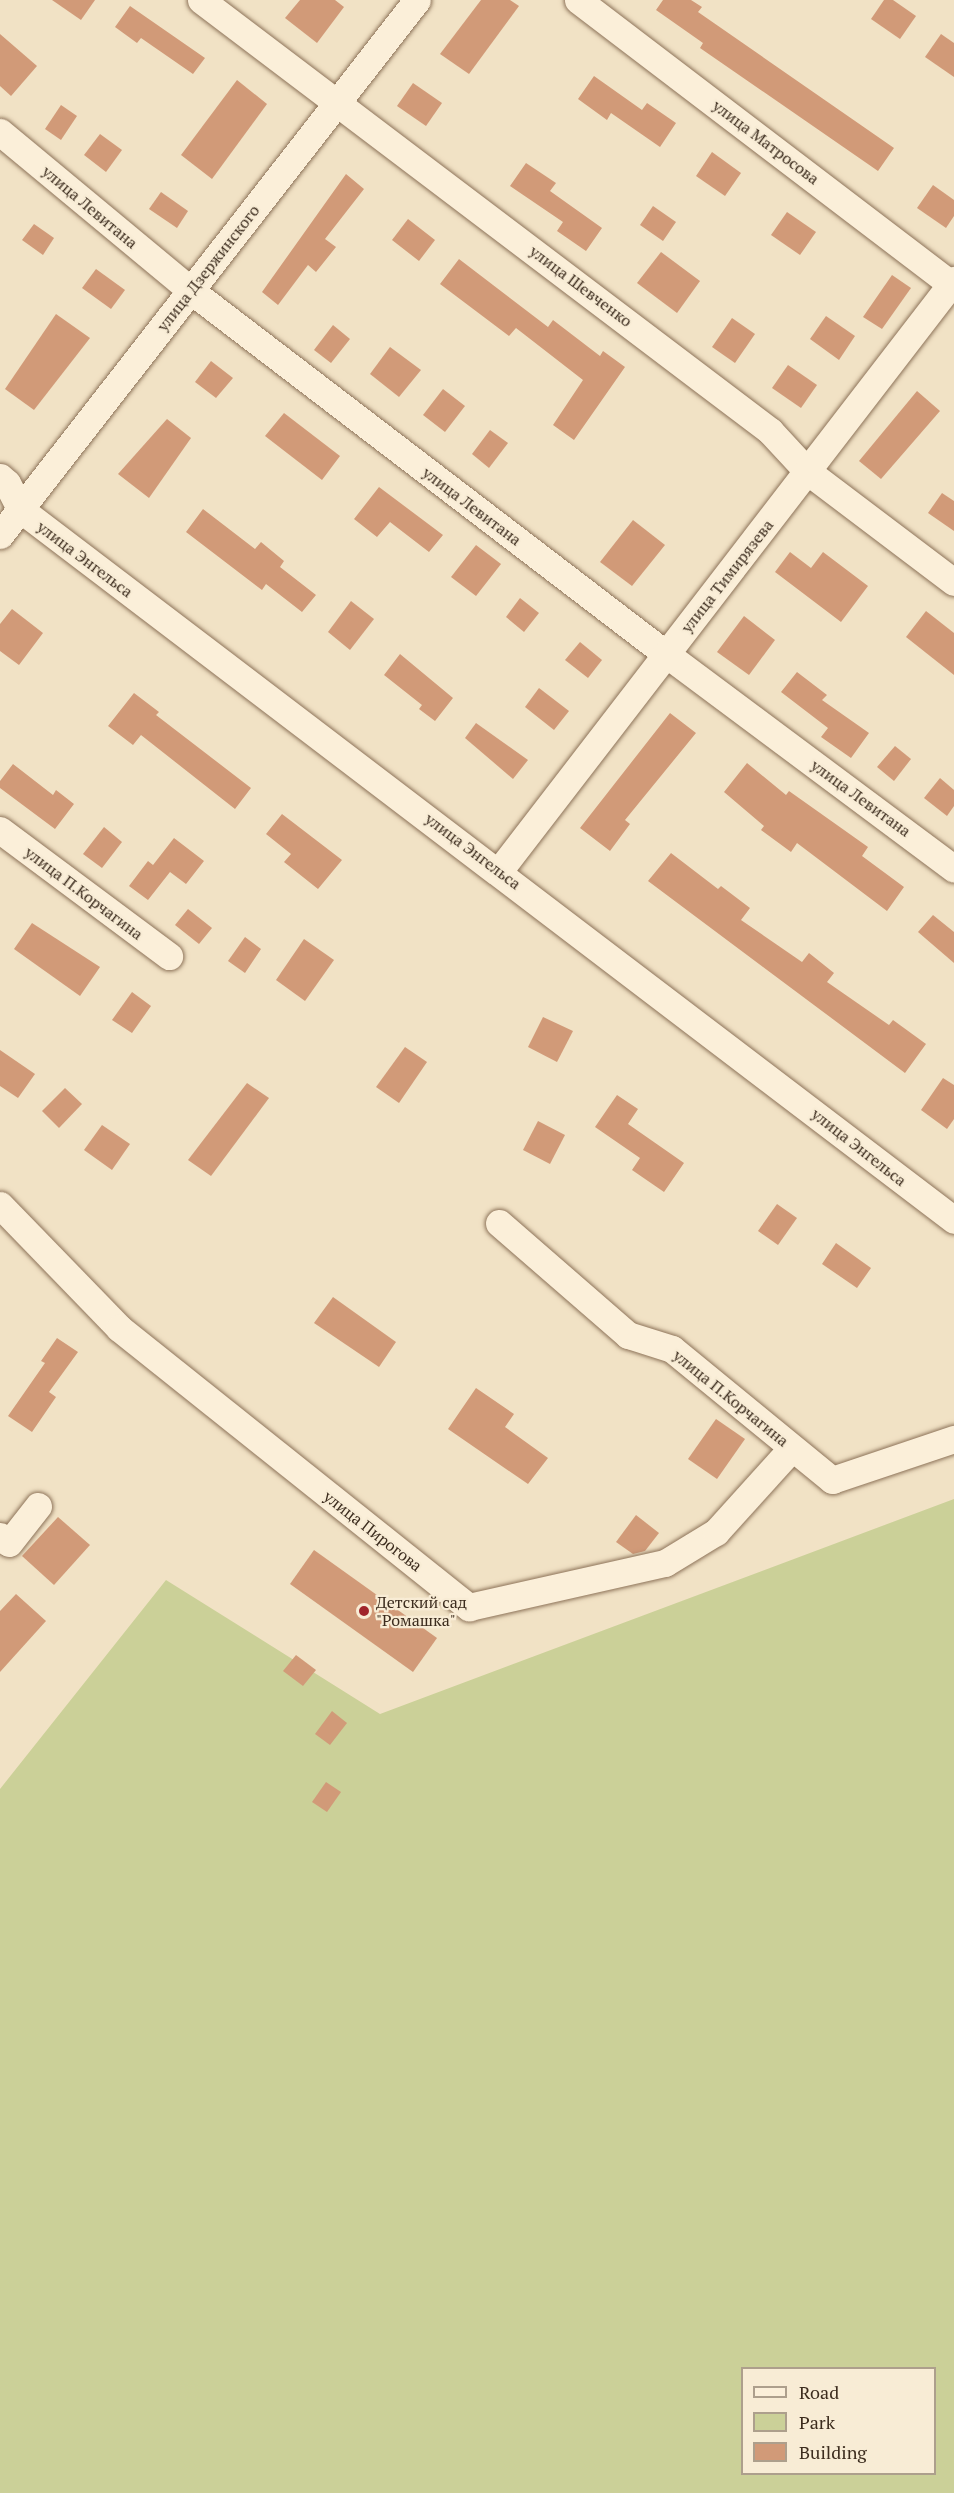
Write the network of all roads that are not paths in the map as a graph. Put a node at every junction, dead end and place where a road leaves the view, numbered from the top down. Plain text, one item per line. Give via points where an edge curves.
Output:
1 (201, 0) edge
2 (417, 0) edge
3 (578, 0) edge
4 (340, 102) junction
5 (0, 132) edge
6 (953, 283) edge
7 (190, 290) junction
8 (807, 471) junction
9 (0, 477) edge
10 (20, 509) junction
11 (0, 535) edge
12 (954, 582) edge
13 (666, 654) junction
14 (0, 830) edge
15 (954, 868) edge
16 (499, 871) junction
17 (169, 956) dead end
18 (0, 1205) edge
19 (954, 1220) edge
20 (499, 1223) dead end
21 (954, 1439) edge
22 (792, 1448) junction
23 (38, 1506) dead end
24 (0, 1536) edge

1 - 4 street, улица Шевченко
2 - 4 street, улица Дзержинского
3 - 6 street, улица Матросова
4 - 7 street, улица Дзержинского
4 - 8 street, улица Шевченко via 770,431
5 - 7 street, улица Левитана
6 - 8 street, улица Тимирязева
7 - 10 street, улица Дзержинского
7 - 13 street, улица Левитана
8 - 12 street, улица Шевченко
8 - 13 street, улица Тимирязева
9 - 10 street, улица Энгельса
10 - 11 street, улица Дзержинского
10 - 16 street, улица Энгельса
13 - 15 street, улица Левитана
13 - 16 street, улица Тимирязева
14 - 17 street, улица П.Корчагина
16 - 19 street, улица Энгельса
18 - 22 street, улица Пирогова via 119,1328 469,1607 665,1563 716,1532
20 - 22 street, улица П.Корчагина via 628,1335 672,1349
21 - 22 street, улица П.Корчагина via 832,1480
23 - 24 street via 9,1543

